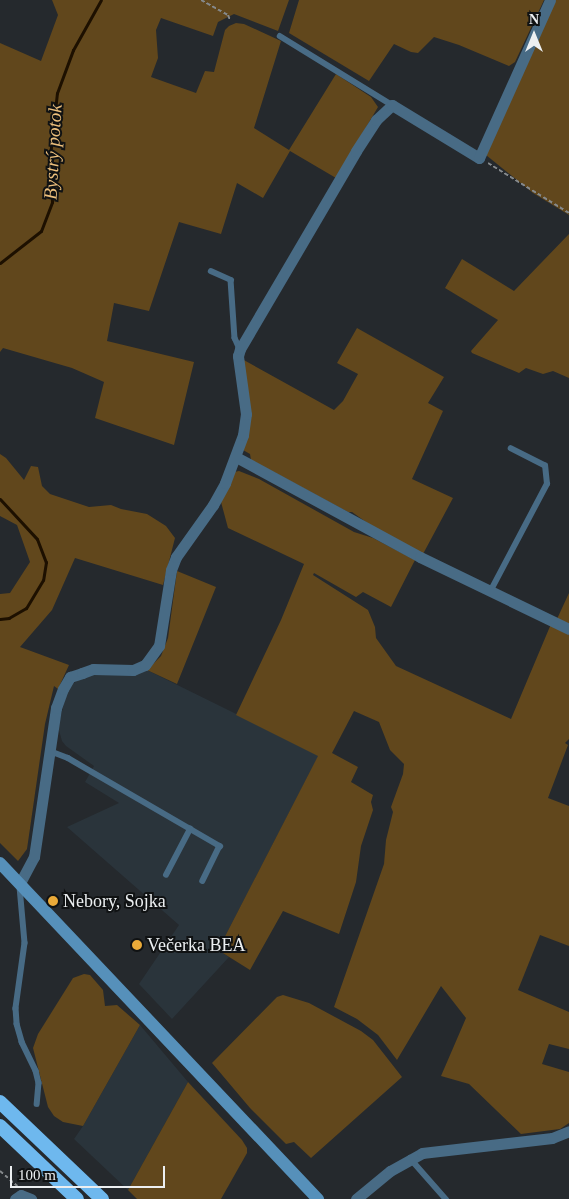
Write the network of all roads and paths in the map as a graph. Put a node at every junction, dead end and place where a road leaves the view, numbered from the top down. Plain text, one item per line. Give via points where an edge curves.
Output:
1 (201, 0) edge
2 (550, 0) edge
3 (230, 20) dead end
4 (280, 36) dead end
5 (392, 105) junction
6 (479, 158) junction
7 (569, 213) edge
8 (211, 271) dead end
9 (240, 349) junction
10 (511, 448) dead end
11 (236, 457) junction
12 (490, 592) junction
13 (569, 629) edge
14 (50, 751) junction
15 (190, 829) junction
16 (0, 863) edge
17 (166, 875) dead end
18 (203, 881) dead end
19 (20, 883) junction
20 (0, 1102) edge
21 (37, 1104) dead end
22 (0, 1126) edge
23 (569, 1131) edge
24 (410, 1158) junction
25 (0, 1171) edge
26 (22, 1198) edge
27 (77, 1199) edge
28 (102, 1199) edge
29 (318, 1199) edge
30 (356, 1199) edge
31 (446, 1199) edge

1 - 3 path via 228,15
2 - 6 street
4 - 5 lane
5 - 6 street
5 - 9 street via 376,120
6 - 7 path
8 - 9 lane via 231,280 235,338
9 - 11 street via 238,356 246,414
10 - 12 lane via 545,466 547,484
11 - 12 street
11 - 14 street via 213,505 176,557 163,633 155,654 146,665 133,670 93,670 70,677 56,708
12 - 13 street
14 - 15 lane via 68,758
14 - 19 street via 34,858
15 - 17 lane
15 - 18 lane via 220,846
16 - 19 main road
19 - 21 lane via 25,942 17,1024 36,1071 39,1083
19 - 29 main road
20 - 28 highway
22 - 27 highway
23 - 24 street via 552,1138 422,1153
24 - 30 street
24 - 31 lane
25 - 26 path via 16,1186

